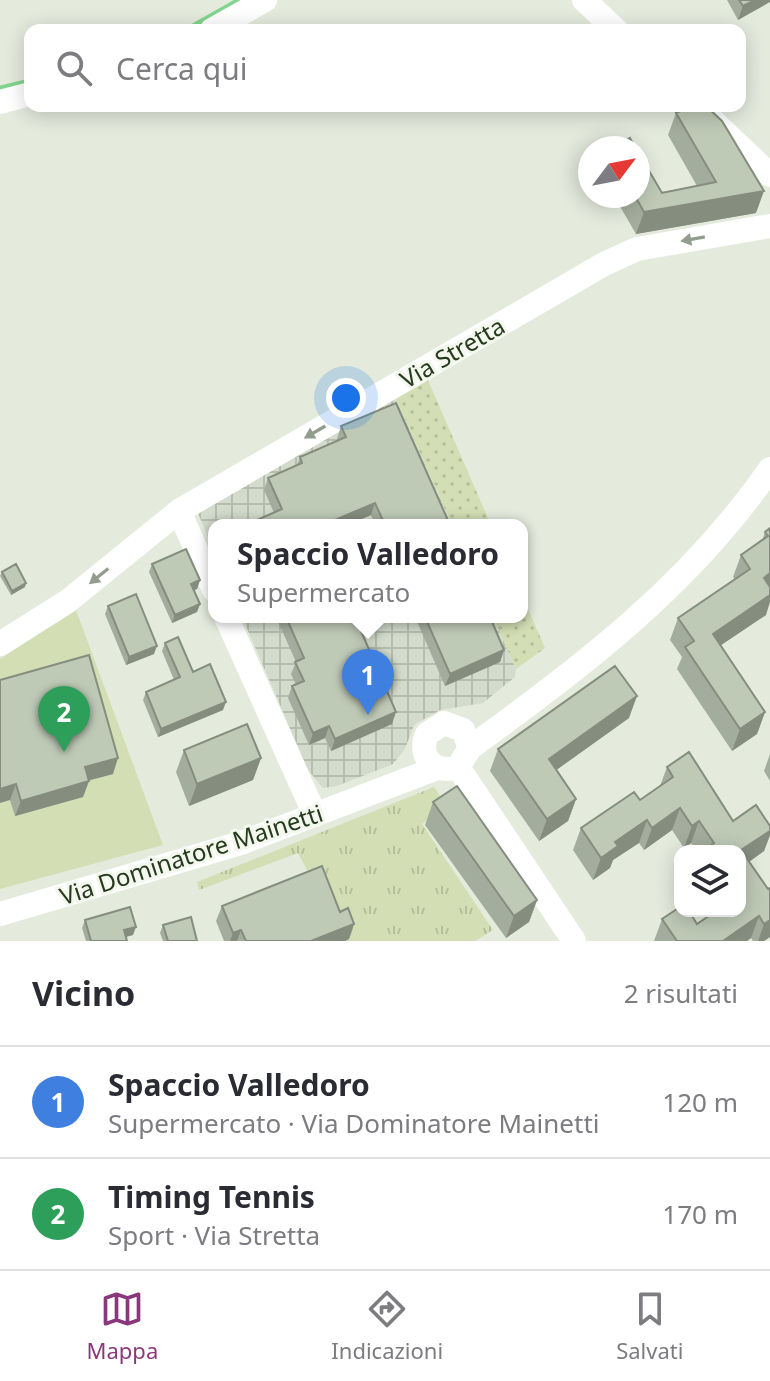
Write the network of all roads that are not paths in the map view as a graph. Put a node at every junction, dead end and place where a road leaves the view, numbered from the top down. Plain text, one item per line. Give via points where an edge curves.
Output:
1 (265, 0) edge
2 (584, 0) edge
3 (223, 24) edge
4 (610, 24) edge
5 (24, 96) edge
6 (0, 102) edge
7 (703, 112) edge
8 (770, 175) edge
9 (770, 226) edge
10 (770, 469) edge
11 (179, 511) junction
12 (208, 576) edge
13 (229, 623) edge
14 (0, 644) edge
15 (449, 751) junction
16 (315, 815) junction
17 (0, 914) edge
18 (574, 941) edge

1 - 3 street
2 - 4 street
5 - 6 street
7 - 8 street
9 -> 11 street, Via Stretta via 637,249 604,264
10 - 15 street, Via Dominatore Mainetti via 719,537 616,639 519,712
11 - 12 street
11 -> 14 street, Via Stretta via 68,601
13 - 16 street
15 - 16 street, Via Dominatore Mainetti
15 - 18 street
16 - 17 street, Via Dominatore Mainetti via 187,861

